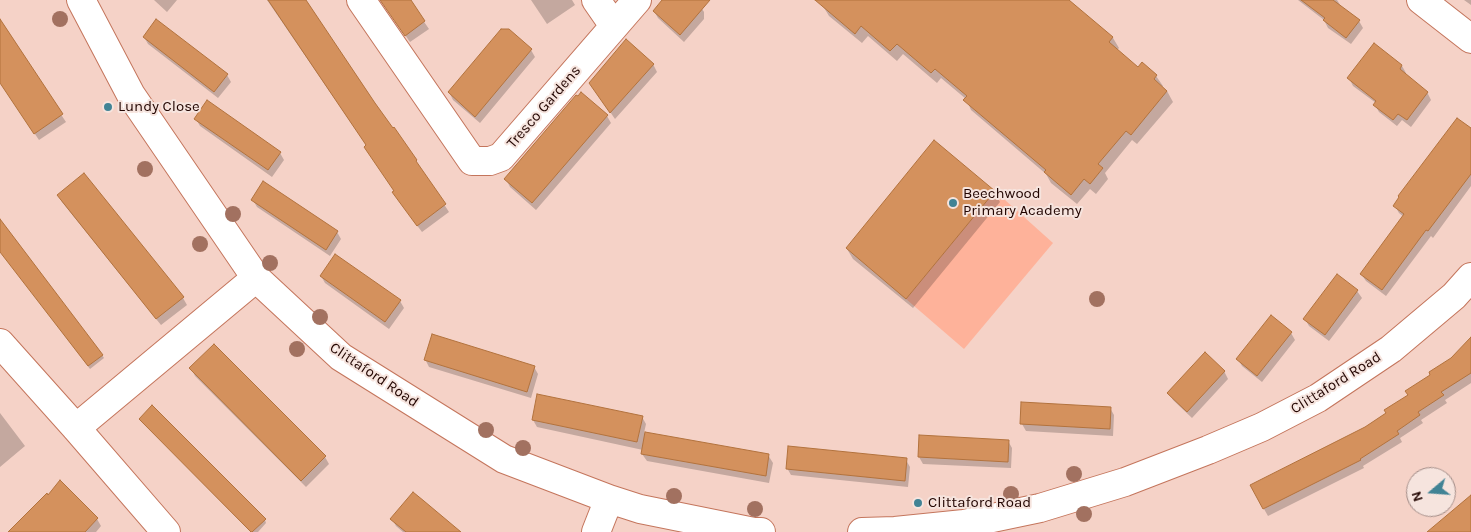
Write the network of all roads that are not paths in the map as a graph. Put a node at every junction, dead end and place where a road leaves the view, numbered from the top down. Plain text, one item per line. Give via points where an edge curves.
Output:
1 (81, 0) edge
2 (361, 0) edge
3 (596, 0) edge
4 (637, 0) edge
5 (1420, 0) edge
6 (614, 26) junction
7 (1471, 39) edge
8 (1471, 277) edge
9 (256, 278) junction
10 (0, 343) edge
11 (76, 428) junction
12 (609, 499) junction
13 (166, 532) edge
14 (596, 532) edge
15 (761, 532) edge
16 (862, 532) edge

1 - 9 street, Clittaford Road via 131,95
2 - 6 street, Tresco Gardens via 472,161 501,157
3 - 6 street
4 - 6 street, Tresco Gardens
5 - 7 street
8 - 16 street, Clittaford Road via 1454,296 1391,349 1318,398 1208,450 1125,482 1040,508 964,524
9 - 11 street
9 - 12 street, Clittaford Road via 341,356 504,459
10 - 11 street
11 - 13 street
12 - 14 street
12 - 15 street, Clittaford Road via 640,509

